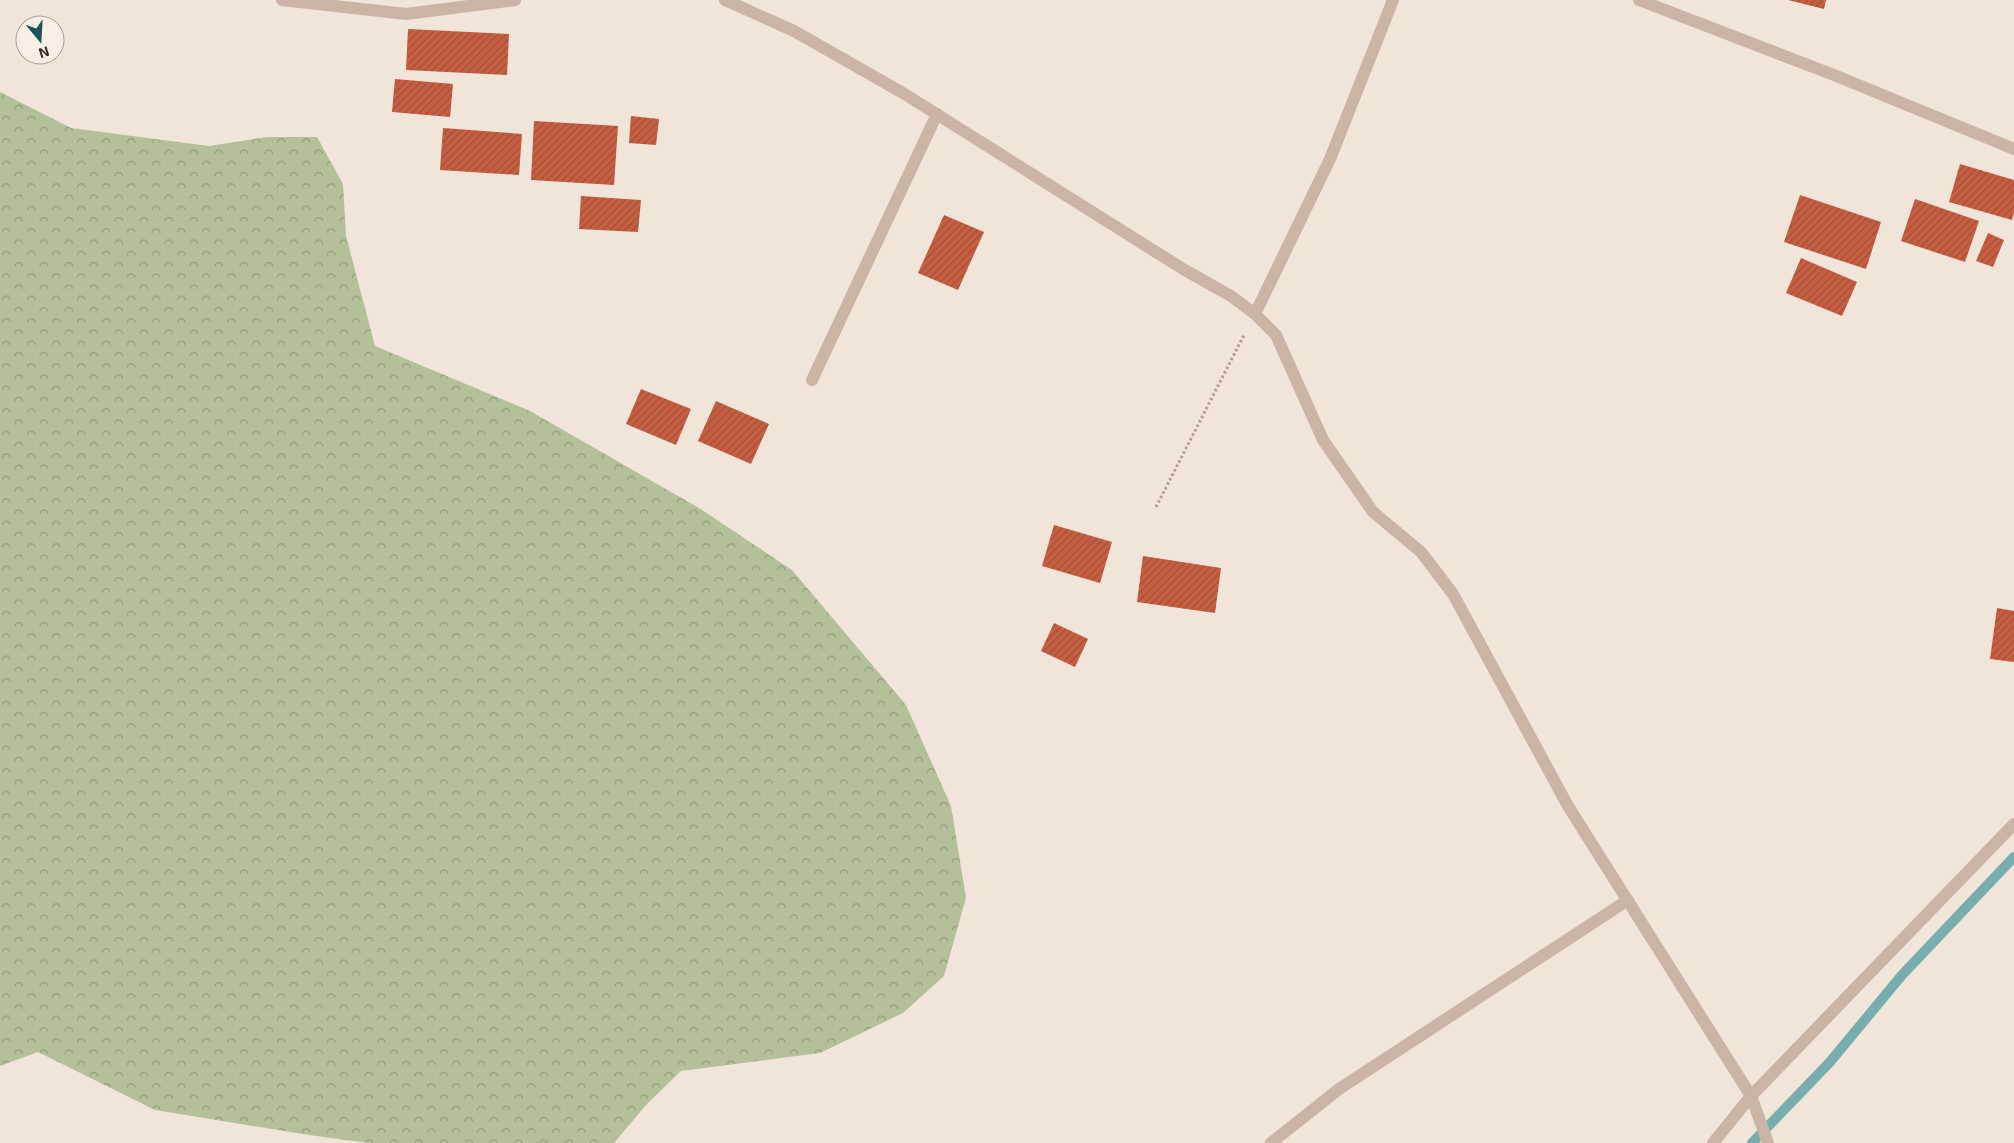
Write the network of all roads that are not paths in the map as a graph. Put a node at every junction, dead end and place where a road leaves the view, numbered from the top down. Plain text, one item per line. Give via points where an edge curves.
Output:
1 (282, 0) edge
2 (515, 0) edge
3 (725, 0) edge
4 (1393, 0) edge
5 (1639, 0) edge
6 (490, 1) edge
7 (937, 114) junction
8 (2014, 149) edge
9 (1255, 314) junction
10 (812, 380) dead end
11 (2014, 824) edge
12 (1628, 900) junction
13 (1751, 1096) junction
14 (1271, 1143) edge
15 (1713, 1143) edge
16 (1768, 1143) edge

1 - 6 street via 406,14
2 - 6 street
3 - 7 street via 794,31
4 - 9 street via 1330,159
5 - 8 street
7 - 9 street
7 - 10 street
9 - 12 street via 1276,335 1323,440 1357,490 1373,512 1421,552 1453,594 1568,806
11 - 13 street
12 - 13 street
12 - 14 street via 1339,1089
13 - 15 street
13 - 16 street

